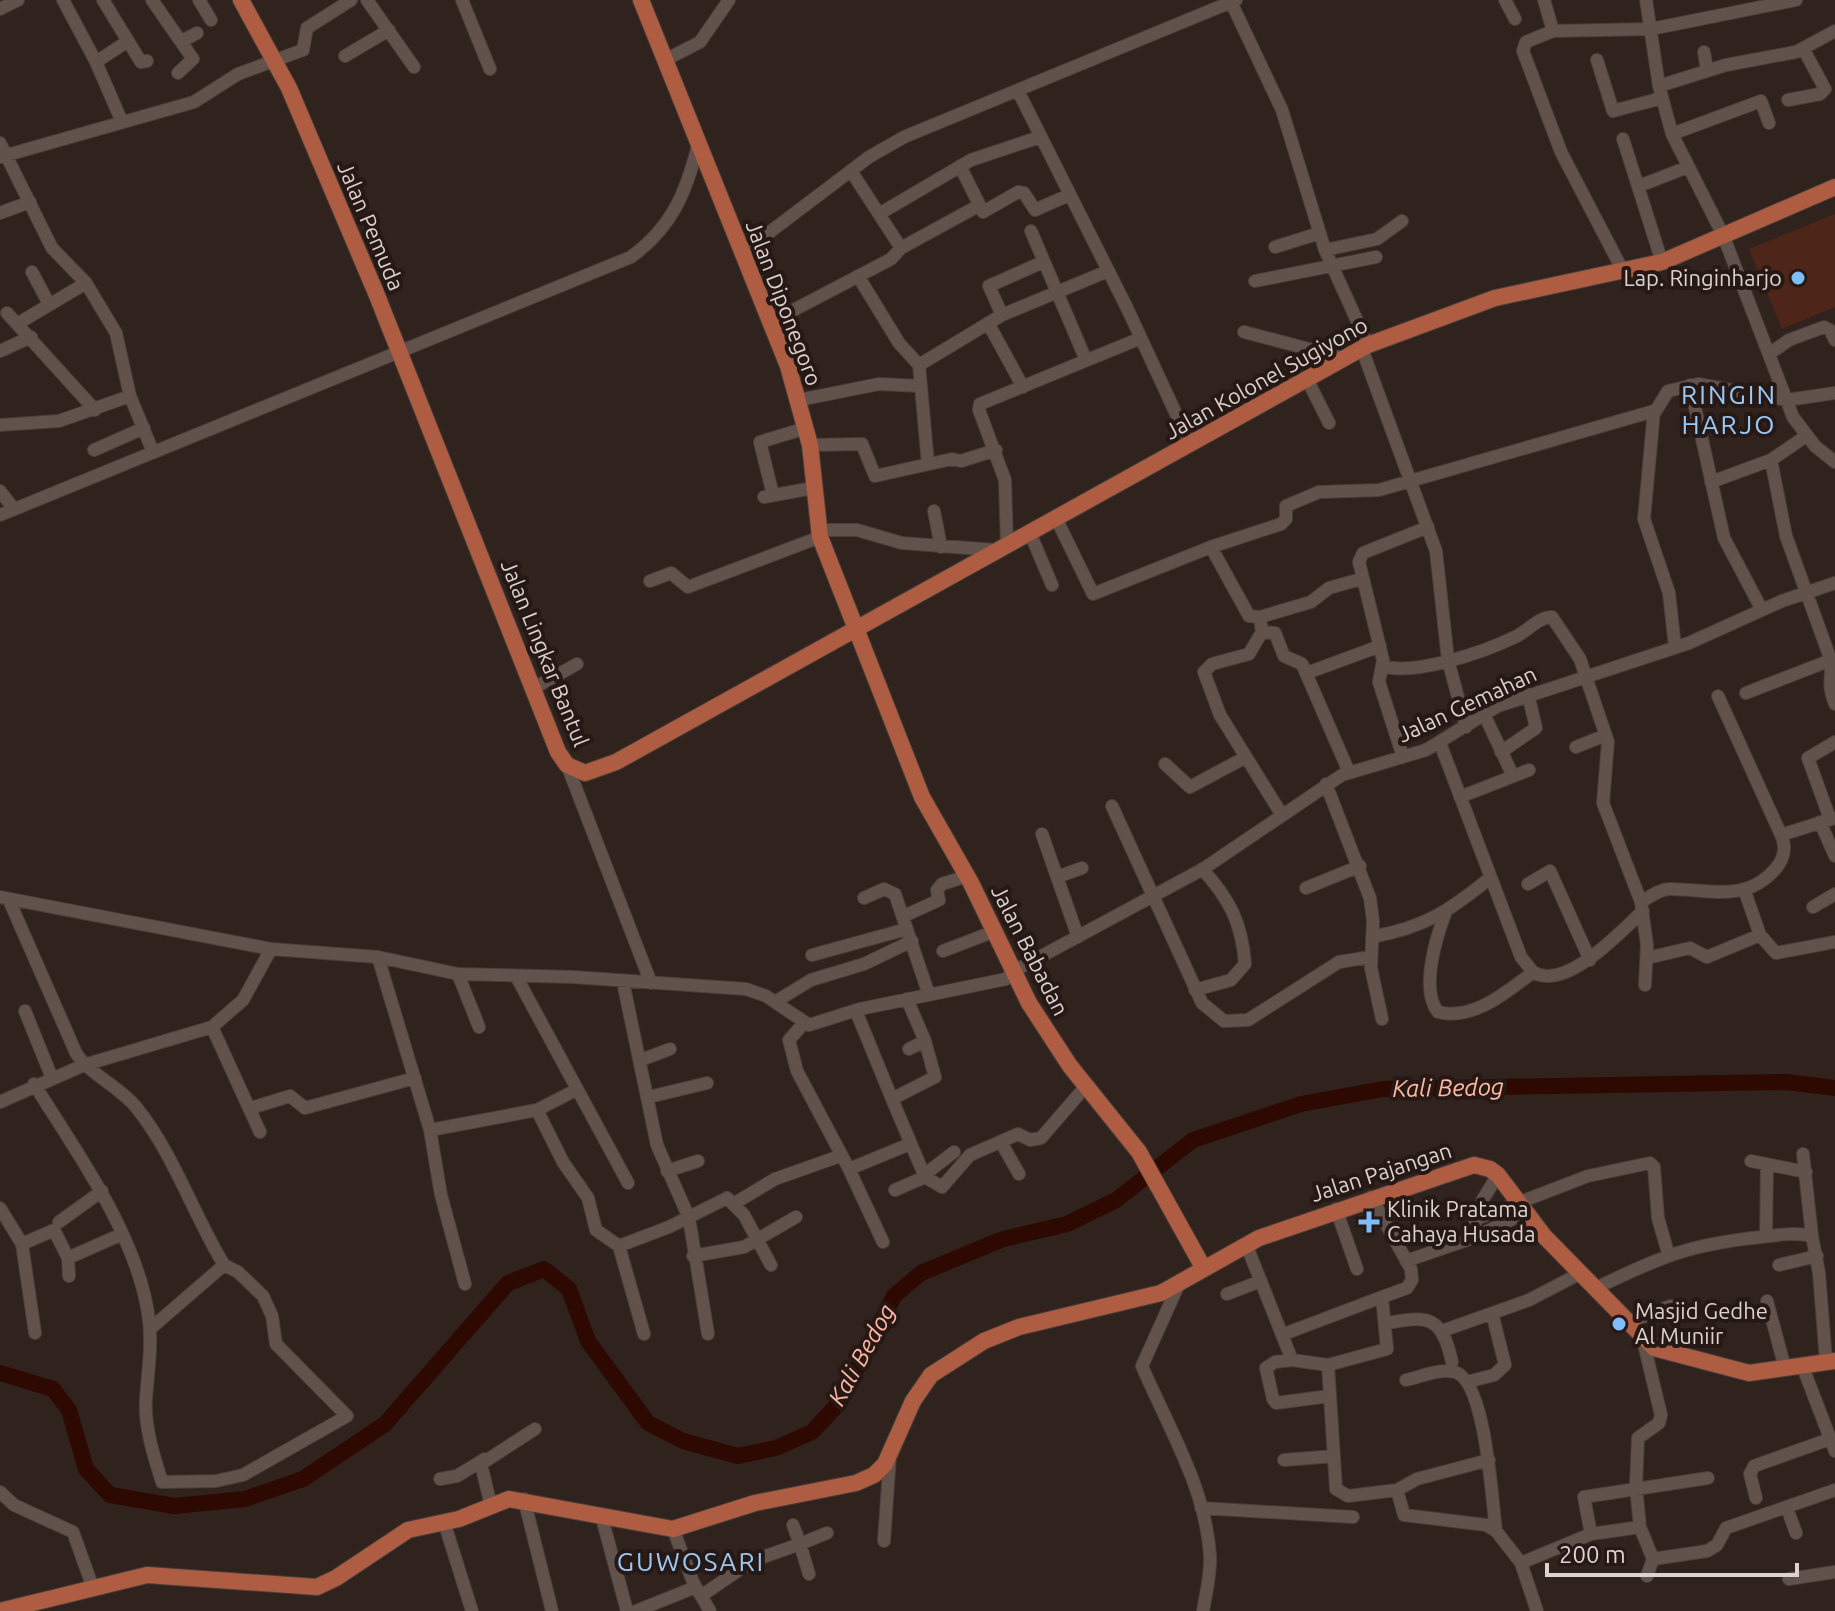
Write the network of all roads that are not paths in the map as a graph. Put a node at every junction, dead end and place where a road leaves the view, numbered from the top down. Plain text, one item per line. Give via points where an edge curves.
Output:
1 (18, 0) edge
2 (63, 0) edge
3 (103, 0) edge
4 (152, 0) edge
5 (199, 0) edge
6 (241, 0) edge
7 (351, 0) edge
8 (367, 0) edge
9 (462, 0) edge
10 (641, 0) edge
11 (729, 0) edge
12 (1505, 0) edge
13 (1544, 0) edge
14 (1646, 0) edge
15 (1723, 0) edge
16 (1794, 0) edge
17 (1233, 1) edge
18 (0, 9) edge
19 (1726, 15) junction
20 (1515, 19) dead end
21 (211, 20) dead end
22 (1651, 29) junction
23 (389, 30) junction
24 (1553, 31) junction
25 (1835, 31) edge
26 (197, 33) dead end
27 (128, 41) junction
28 (182, 41) junction
29 (1804, 50) junction
30 (1704, 52) dead end
31 (345, 56) dead end
32 (274, 58) junction
33 (665, 60) junction
34 (1597, 60) dead end
35 (147, 61) dead end
36 (96, 62) junction
37 (414, 67) dead end
38 (490, 69) dead end
39 (1707, 70) junction
40 (178, 73) dead end
41 (1018, 91) junction
42 (1661, 92) junction
43 (1788, 100) dead end
44 (122, 122) junction
45 (1769, 123) dead end
46 (1672, 134) junction
47 (1040, 137) junction
48 (1623, 139) dead end
49 (698, 145) junction
50 (2, 151) edge
51 (960, 166) junction
52 (1688, 167) junction
53 (851, 171) junction
54 (1639, 186) junction
55 (1835, 187) edge
56 (1069, 195) junction
57 (30, 202) junction
58 (978, 206) junction
59 (0, 213) edge
60 (879, 214) junction
61 (1402, 221) dead end
62 (1031, 231) dead end
63 (1320, 233) junction
64 (1723, 235) junction
65 (1275, 247) dead end
66 (901, 248) junction
67 (1325, 250) junction
68 (741, 254) junction
69 (1376, 257) dead end
70 (1043, 262) junction
71 (1662, 262) junction
72 (1332, 267) junction
73 (1108, 271) junction
74 (1623, 271) junction
75 (32, 272) dead end
76 (858, 276) junction
77 (1255, 281) dead end
78 (86, 283) junction
79 (1055, 293) junction
80 (49, 304) junction
81 (7, 313) dead end
82 (1002, 315) junction
83 (769, 323) junction
84 (988, 323) junction
85 (17, 324) junction
86 (1244, 332) dead end
87 (31, 337) junction
88 (1141, 338) junction
89 (1835, 340) edge
90 (1365, 347) junction
91 (0, 351) edge
92 (400, 352) junction
93 (1769, 354) junction
94 (1343, 358) junction
95 (1086, 360) junction
96 (919, 365) junction
97 (1307, 379) junction
98 (1690, 385) junction
99 (920, 386) junction
100 (1023, 387) junction
101 (1835, 393) edge
102 (130, 396) junction
103 (799, 400) junction
104 (1787, 400) junction
105 (95, 410) junction
106 (1655, 412) junction
107 (1329, 423) dead end
108 (0, 425) edge
109 (144, 428) junction
110 (808, 436) junction
111 (1806, 436) junction
112 (1190, 444) junction
113 (94, 450) dead end
114 (996, 450) junction
115 (153, 452) junction
116 (1771, 460) junction
117 (1835, 462) edge
118 (928, 464) junction
119 (450, 475) joint
120 (1409, 481) junction
121 (1711, 482) junction
122 (813, 488) junction
123 (0, 491) edge
124 (14, 509) junction
125 (934, 511) dead end
126 (0, 515) edge
127 (1056, 518) junction
128 (1428, 527) junction
129 (820, 533) junction
130 (1030, 533) junction
131 (941, 547) junction
132 (1211, 547) junction
133 (1003, 548) junction
134 (1361, 579) junction
135 (650, 581) dead end
136 (1835, 583) edge
137 (1052, 585) dead end
138 (1804, 593) junction
139 (1762, 610) junction
140 (1260, 617) junction
141 (857, 629) junction
142 (1262, 632) junction
143 (1380, 646) junction
144 (1675, 647) junction
145 (1448, 660) junction
146 (1831, 660) junction
147 (577, 664) dead end
148 (1382, 666) junction
149 (1307, 673) junction
150 (1586, 674) junction
151 (534, 688) junction
152 (1746, 693) dead end
153 (1528, 694) junction
154 (1718, 696) dead end
155 (1835, 704) edge
156 (1484, 714) junction
157 (1466, 727) junction
158 (1606, 735) junction
159 (1835, 742) edge
160 (1440, 743) junction
161 (1576, 747) dead end
162 (1501, 752) junction
163 (1246, 757) junction
164 (1403, 757) junction
165 (1165, 764) dead end
166 (567, 765) junction
167 (1529, 770) dead end
168 (1349, 772) junction
169 (585, 773) junction
170 (1513, 776) junction
171 (1326, 784) junction
172 (579, 795) junction
173 (1460, 797) junction
174 (1112, 806) dead end
175 (1282, 815) junction
176 (1828, 820) edge
177 (1042, 834) dead end
178 (1781, 835) junction
179 (1835, 856) edge
180 (1360, 866) junction
181 (1082, 868) dead end
182 (1202, 869) junction
183 (967, 876) junction
184 (1057, 877) junction
185 (1490, 878) junction
186 (1528, 884) dead end
187 (1306, 888) dead end
188 (1744, 889) junction
189 (1835, 894) edge
190 (1154, 897) junction
191 (4, 898) edge
192 (864, 898) dead end
193 (1642, 907) junction
194 (1813, 907) dead end
195 (1445, 914) junction
196 (1373, 921) junction
197 (908, 928) junction
198 (995, 931) junction
199 (1388, 934) junction
200 (1760, 935) junction
201 (1078, 937) junction
202 (1372, 937) junction
203 (1835, 942) edge
204 (271, 949) junction
205 (943, 951) dead end
206 (812, 955) dead end
207 (378, 957) junction
208 (1370, 957) junction
209 (1647, 958) junction
210 (1590, 960) junction
211 (1012, 972) junction
212 (1533, 972) junction
213 (458, 974) junction
214 (516, 976) junction
215 (623, 982) junction
216 (651, 983) junction
217 (1645, 985) dead end
218 (1195, 990) junction
219 (929, 995) junction
220 (907, 999) junction
221 (775, 1002) junction
222 (25, 1011) dead end
223 (856, 1011) junction
224 (1382, 1019) dead end
225 (804, 1023) junction
226 (212, 1027) junction
227 (479, 1027) dead end
228 (925, 1041) junction
229 (670, 1049) dead end
230 (909, 1049) dead end
231 (641, 1060) junction
232 (84, 1065) junction
233 (52, 1078) junction
234 (415, 1078) junction
235 (707, 1083) dead end
236 (34, 1084) junction
237 (1086, 1086) junction
238 (576, 1090) junction
239 (649, 1097) junction
240 (892, 1099) junction
241 (0, 1102) edge
242 (251, 1108) junction
243 (537, 1110) junction
244 (430, 1130) junction
245 (260, 1132) dead end
246 (910, 1144) junction
247 (1002, 1144) junction
248 (954, 1152) dead end
249 (1803, 1154) dead end
250 (840, 1156) junction
251 (698, 1161) dead end
252 (1751, 1161) dead end
253 (1767, 1165) junction
254 (849, 1169) junction
255 (667, 1171) junction
256 (1806, 1172) junction
257 (1019, 1174) dead end
258 (1498, 1175) junction
259 (924, 1176) junction
260 (628, 1183) dead end
261 (895, 1190) dead end
262 (102, 1191) junction
263 (1371, 1197) junction
264 (735, 1203) junction
265 (0, 1208) edge
266 (1522, 1208) junction
267 (1336, 1209) junction
268 (796, 1217) dead end
269 (689, 1218) junction
270 (59, 1222) dead end
271 (120, 1235) junction
272 (1766, 1236) junction
273 (1812, 1236) junction
274 (758, 1239) junction
275 (883, 1242) dead end
276 (22, 1244) junction
277 (1246, 1244) junction
278 (619, 1246) junction
279 (1668, 1253) junction
280 (693, 1256) junction
281 (1817, 1256) junction
282 (68, 1258) junction
283 (1406, 1261) junction
284 (224, 1265) junction
285 (771, 1265) dead end
286 (1779, 1265) dead end
287 (1204, 1269) junction
288 (1357, 1269) dead end
289 (1581, 1273) junction
290 (69, 1276) dead end
291 (1261, 1281) junction
292 (465, 1284) dead end
293 (1178, 1286) junction
294 (1596, 1288) junction
295 (1227, 1294) dead end
296 (1382, 1297) junction
297 (1767, 1301) dead end
298 (1670, 1306) dead end
299 (1492, 1313) junction
300 (1387, 1323) junction
301 (1627, 1323) junction
302 (150, 1329) junction
303 (1442, 1331) junction
304 (35, 1333) dead end
305 (644, 1334) dead end
306 (708, 1334) dead end
307 (1284, 1334) junction
308 (1643, 1340) junction
309 (1292, 1360) junction
310 (1830, 1361) edge
311 (1452, 1362) dead end
312 (1328, 1365) junction
313 (1794, 1367) junction
314 (1406, 1380) dead end
315 (1467, 1382) junction
316 (1330, 1396) junction
317 (535, 1429) dead end
318 (1833, 1445) edge
319 (890, 1456) junction
320 (1334, 1456) junction
321 (485, 1459) junction
322 (1284, 1460) dead end
323 (1489, 1460) junction
324 (1708, 1478) dead end
325 (440, 1479) dead end
326 (1636, 1487) junction
327 (1397, 1490) junction
328 (1835, 1490) edge
329 (0, 1492) edge
330 (1756, 1498) dead end
331 (524, 1499) junction
332 (491, 1506) junction
333 (1201, 1508) junction
334 (1787, 1508) junction
335 (1353, 1517) dead end
336 (602, 1518) junction
337 (444, 1522) junction
338 (793, 1525) dead end
339 (1640, 1527) junction
340 (673, 1529) junction
341 (1496, 1531) junction
342 (827, 1533) dead end
343 (1796, 1533) dead end
344 (1591, 1534) junction
345 (884, 1541) dead end
346 (800, 1544) junction
347 (1653, 1559) junction
348 (1521, 1563) junction
349 (1835, 1572) edge
350 (809, 1574) dead end
351 (1647, 1576) dead end
352 (1789, 1579) dead end
353 (93, 1588) junction
354 (698, 1592) junction
355 (0, 1611) edge
356 (471, 1611) edge
357 (552, 1611) edge
358 (627, 1611) edge
359 (636, 1611) edge
360 (710, 1611) edge
361 (1203, 1611) edge
362 (1537, 1611) edge

1 - 18 street
2 - 36 street
3 - 27 street
4 - 28 street
5 - 21 street
6 - 32 main road, Jalan Pemuda
7 - 32 street via 307,28 303,50
8 - 23 street
9 - 38 street
10 - 33 main road, Jalan Diponegoro
11 - 33 street via 700,42
12 - 20 street
13 - 24 street
14 - 22 street
15 - 19 street
16 - 19 street
17 - 41 street
17 - 63 street via 1283,113
19 - 22 street
22 - 24 street
22 - 42 street
23 - 31 street
23 - 37 street
24 - 74 street via 1529,39 1523,51 1561,152
25 - 29 street
26 - 28 street
27 - 35 street via 141,62
27 - 36 street
28 - 40 street via 194,60
29 - 39 street
29 - 43 street via 1825,89
30 - 39 street
32 - 44 street via 194,102
32 - 92 main road, Jalan Pemuda
33 - 49 main road, Jalan Diponegoro
34 - 42 street via 1613,111
36 - 44 street
39 - 42 street
41 - 47 street
41 - 53 street via 904,137
42 - 46 street
44 - 50 street
45 - 46 street via 1761,101
46 - 52 street
47 - 51 street
47 - 56 street
48 - 54 street
49 - 68 main road, Jalan Diponegoro
49 - 92 street via 676,211 652,242 631,257
50 - 57 street
51 - 58 street
51 - 60 street
52 - 54 street
52 - 64 street
53 - 60 street
53 - 68 street
54 - 71 street
55 - 64 main road, Jalan Kolonel Sugiyono
56 - 58 street via 1035,210 1021,192 985,212
56 - 73 street
57 - 59 street
57 - 78 street via 52,248
58 - 66 street
60 - 66 street
61 - 67 street via 1377,239
62 - 70 street
63 - 65 street
63 - 67 street
64 - 71 main road, Jalan Kolonel Sugiyono
64 - 93 street
66 - 76 street via 895,257
67 - 72 street
68 - 83 main road, Jalan Diponegoro
69 - 72 street
70 - 79 street
70 - 82 street via 989,286
71 - 74 main road, Jalan Kolonel Sugiyono
72 - 77 street
72 - 90 street
73 - 79 street
73 - 88 street
74 - 90 main road, Jalan Kolonel Sugiyono via 1480,302
75 - 80 street
76 - 83 street
76 - 96 street via 899,343
78 - 80 street
78 - 102 street via 116,333
79 - 82 street
79 - 95 street
80 - 85 street
81 - 85 street
82 - 84 street
83 - 103 main road, Jalan Diponegoro
84 - 96 street
84 - 100 street
85 - 87 street
86 - 94 street
87 - 91 street
87 - 105 street
88 - 95 street
88 - 112 street
89 - 93 street via 1824,327
90 - 94 main road, Jalan Kolonel Sugiyono
90 - 120 street
92 - 115 street
92 - 119 main road, Jalan Pemuda
93 - 104 street
94 - 97 main road, Jalan Kolonel Sugiyono
95 - 100 street
96 - 99 street
97 - 107 street
97 - 112 main road, Jalan Kolonel Sugiyono
98 - 104 street
98 - 106 street via 1668,391
98 - 121 street
99 - 103 street via 879,384
99 - 118 street
100 - 114 street via 978,407
101 - 104 street
102 - 105 street
102 - 109 street
103 - 110 main road, Jalan Diponegoro
104 - 111 street
105 - 108 street via 39,424
106 - 120 street
106 - 144 street via 1644,519 1669,593
109 - 113 street
109 - 115 street
110 - 118 street via 862,444 875,476
110 - 122 main road, Jalan Diponegoro
110 - 122 street via 760,442 768,496
111 - 116 street
111 - 117 street
112 - 127 main road, Jalan Kolonel Sugiyono
114 - 118 street
114 - 133 street via 1007,490
115 - 124 street
116 - 121 street
116 - 138 street
119 - 151 main road, Jalan Lingkar Bantul
120 - 128 street
120 - 132 street via 1365,492 1319,492 1286,506 1281,524
121 - 139 street via 1724,538
122 - 129 main road, Jalan Diponegoro
123 - 124 street
124 - 126 street
125 - 131 street
127 - 130 main road, Jalan Kolonel Sugiyono
127 - 132 street via 1092,594
128 - 134 street via 1363,553
128 - 145 street via 1436,551
129 - 131 street via 857,530
129 - 135 street via 688,587 671,573
129 - 141 main road, Jalan Diponegoro
130 - 133 main road, Jalan Kolonel Sugiyono
130 - 137 street
131 - 133 street
132 - 140 street via 1249,616
133 - 141 main road, Jalan Kolonel Sugiyono
134 - 140 street
134 - 143 street
136 - 138 street, Jalan Gemahan
138 - 139 street, Jalan Gemahan
138 - 146 street
139 - 144 street, Jalan Gemahan
140 - 142 street
141 - 169 main road, Jalan Lingkar Bantul via 616,762
141 - 183 main road, Jalan Babadan via 922,797
142 - 149 street via 1275,633 1284,656 1296,658
142 - 163 street via 1249,654 1210,664 1204,672 1213,702
143 - 148 street
143 - 149 street
144 - 150 street, Jalan Gemahan
145 - 148 street via 1402,670
145 - 150 street via 1518,636 1551,616
145 - 157 street
146 - 152 street
146 - 155 street via 1827,682
147 - 151 street
148 - 164 street via 1380,688
149 - 168 street
150 - 153 street, Jalan Gemahan
150 - 158 street
151 - 166 main road, Jalan Lingkar Bantul
153 - 156 street, Jalan Gemahan
153 - 162 street via 1535,729
154 - 178 street
156 - 157 street, Jalan Gemahan
156 - 162 street
157 - 160 street, Jalan Gemahan
158 - 161 street
158 - 193 street via 1610,756 1603,803
159 - 176 street via 1808,758
160 - 164 street, Jalan Gemahan
160 - 173 street
162 - 170 street
163 - 165 street via 1190,787
163 - 175 street
164 - 168 street, Jalan Gemahan
166 - 169 main road, Jalan Lingkar Bantul
166 - 172 street
167 - 170 street
168 - 171 street, Jalan Gemahan
169 - 172 street
170 - 173 street
171 - 175 street, Jalan Gemahan
171 - 180 street
172 - 216 street
173 - 185 street
174 - 190 street
175 - 182 street, Jalan Gemahan
176 - 178 street
176 - 179 street
177 - 184 street
178 - 188 street via 1784,850 1778,865
180 - 187 street
180 - 196 street
181 - 184 street
182 - 190 street, Jalan Gemahan
182 - 218 street via 1221,890 1241,928 1245,964 1236,977
183 - 197 street via 942,884 939,900
183 - 198 main road, Jalan Babadan
184 - 201 street
185 - 195 street
185 - 212 street via 1521,957
186 - 210 street via 1550,871
188 - 193 street via 1666,889
188 - 200 street
189 - 194 street
190 - 201 street, Jalan Gemahan
190 - 218 street
191 - 204 street
191 - 232 street
192 - 197 street via 890,890
193 - 209 street
193 - 210 street
195 - 199 street
195 - 212 street via 1431,959 1432,1002 1438,1012 1483,1006
196 - 199 street
196 - 202 street
197 - 206 street
197 - 219 street
197 - 221 street via 864,964 811,980
198 - 205 street
198 - 211 main road, Jalan Babadan
199 - 202 street
200 - 203 street via 1776,953
200 - 209 street via 1707,957 1690,948
201 - 211 street, Jalan Gemahan
202 - 208 street
204 - 207 street
204 - 226 street via 243,1000
207 - 213 street
207 - 234 street
208 - 218 street via 1339,962 1240,1022 1213,1015
208 - 224 street
209 - 217 street
210 - 212 street via 1546,976
211 - 219 street, Jalan Gemahan via 990,984
211 - 237 main road, Jalan Babadan
213 - 214 street
213 - 227 street
214 - 215 street
214 - 238 street
215 - 216 street
215 - 231 street
216 - 221 street via 746,989
219 - 220 street, Jalan Gemahan
220 - 223 street, Jalan Gemahan
220 - 228 street
221 - 225 street
222 - 233 street
223 - 225 street, Jalan Gemahan
223 - 240 street
225 - 250 street via 789,1040 797,1071
226 - 232 street
226 - 242 street
228 - 230 street
228 - 240 street via 935,1077
229 - 231 street
231 - 239 street
232 - 233 street
232 - 284 street via 122,1092 157,1137
233 - 236 street
234 - 242 street via 307,1107 290,1096
234 - 244 street
235 - 239 street
236 - 241 street
236 - 262 street
237 - 247 street via 1041,1138 1018,1134
237 - 287 main road, Jalan Babadan via 1139,1152
238 - 243 street
238 - 260 street
239 - 255 street
240 - 246 street
242 - 245 street
243 - 244 street
243 - 278 street via 588,1198 596,1230
244 - 292 street
246 - 254 street
246 - 259 street
247 - 257 street
247 - 259 street via 970,1155 942,1187
248 - 259 street
249 - 256 street
250 - 254 street
250 - 264 street via 775,1179
251 - 255 street
252 - 253 street
253 - 256 street
253 - 272 street
254 - 275 street
255 - 269 street
256 - 273 street
258 - 263 main road, Jalan Pajangan via 1484,1166 1468,1166
258 - 266 main road
258 - 266 street via 1474,1225
259 - 261 street
262 - 270 street
262 - 271 street
263 - 267 main road, Jalan Pajangan
263 - 283 street
264 - 269 street via 724,1198
264 - 274 street
265 - 276 street
266 - 279 street via 1614,1168 1652,1164
266 - 283 street via 1473,1238
266 - 289 main road
267 - 277 main road, Jalan Pajangan
267 - 288 street
268 - 274 street
269 - 278 street
269 - 280 street
271 - 282 street
271 - 302 street via 141,1287
272 - 273 street
272 - 279 street
273 - 281 street
274 - 280 street via 737,1249
274 - 285 street
276 - 282 street via 54,1230
276 - 304 street
277 - 287 main road, Jalan Pajangan
277 - 291 street
278 - 305 street
279 - 294 street
280 - 306 street
281 - 286 street
281 - 310 street
282 - 290 street
283 - 296 street via 1410,1285
284 - 302 street
284 - 302 street via 263,1296 276,1344 347,1416 243,1475 162,1482 146,1402
287 - 293 main road, Jalan Pajangan
289 - 294 main road
289 - 299 street
291 - 295 street
291 - 307 street
293 - 319 main road, Jalan Pajangan via 1019,1327 965,1351 921,1388
293 - 333 street via 1142,1366 1190,1469
294 - 301 main road
296 - 300 street
296 - 307 street
297 - 313 street
298 - 301 street
299 - 303 street
299 - 315 street via 1505,1365 1494,1375
300 - 303 street via 1416,1317
300 - 312 street via 1389,1345 1384,1352
301 - 308 main road
303 - 311 street
307 - 309 street
308 - 313 main road via 1671,1354 1738,1372
308 - 326 street via 1661,1420 1638,1438
309 - 312 street
309 - 316 street via 1266,1368 1275,1402
310 - 313 main road
312 - 316 street
313 - 318 street
314 - 315 street via 1444,1371
315 - 323 street
316 - 320 street
317 - 321 street
318 - 330 street via 1754,1466 1750,1474
319 - 340 main road via 874,1475 856,1483 755,1503
319 - 345 street
320 - 322 street
320 - 327 street via 1336,1489 1342,1495
321 - 325 street via 457,1476
321 - 332 street via 481,1473
323 - 327 street via 1417,1479
323 - 341 street
324 - 326 street
326 - 339 street
326 - 344 street via 1586,1495
327 - 341 street via 1404,1515 1486,1525
328 - 334 street
329 - 353 street via 14,1505 73,1532
331 - 332 main road
331 - 336 main road
331 - 357 street
332 - 337 main road
333 - 335 street
333 - 361 street via 1210,1559
334 - 343 street
334 - 347 street via 1726,1528 1707,1551
336 - 340 main road
336 - 358 street
337 - 353 main road via 399,1534 317,1587 164,1575
337 - 356 street
338 - 346 street
339 - 344 street
339 - 347 street
340 - 354 street
341 - 348 street
342 - 346 street
344 - 348 street
346 - 350 street
346 - 354 street via 752,1561
347 - 351 street
348 - 362 street
349 - 352 street
353 - 355 main road
354 - 359 street
354 - 360 street

